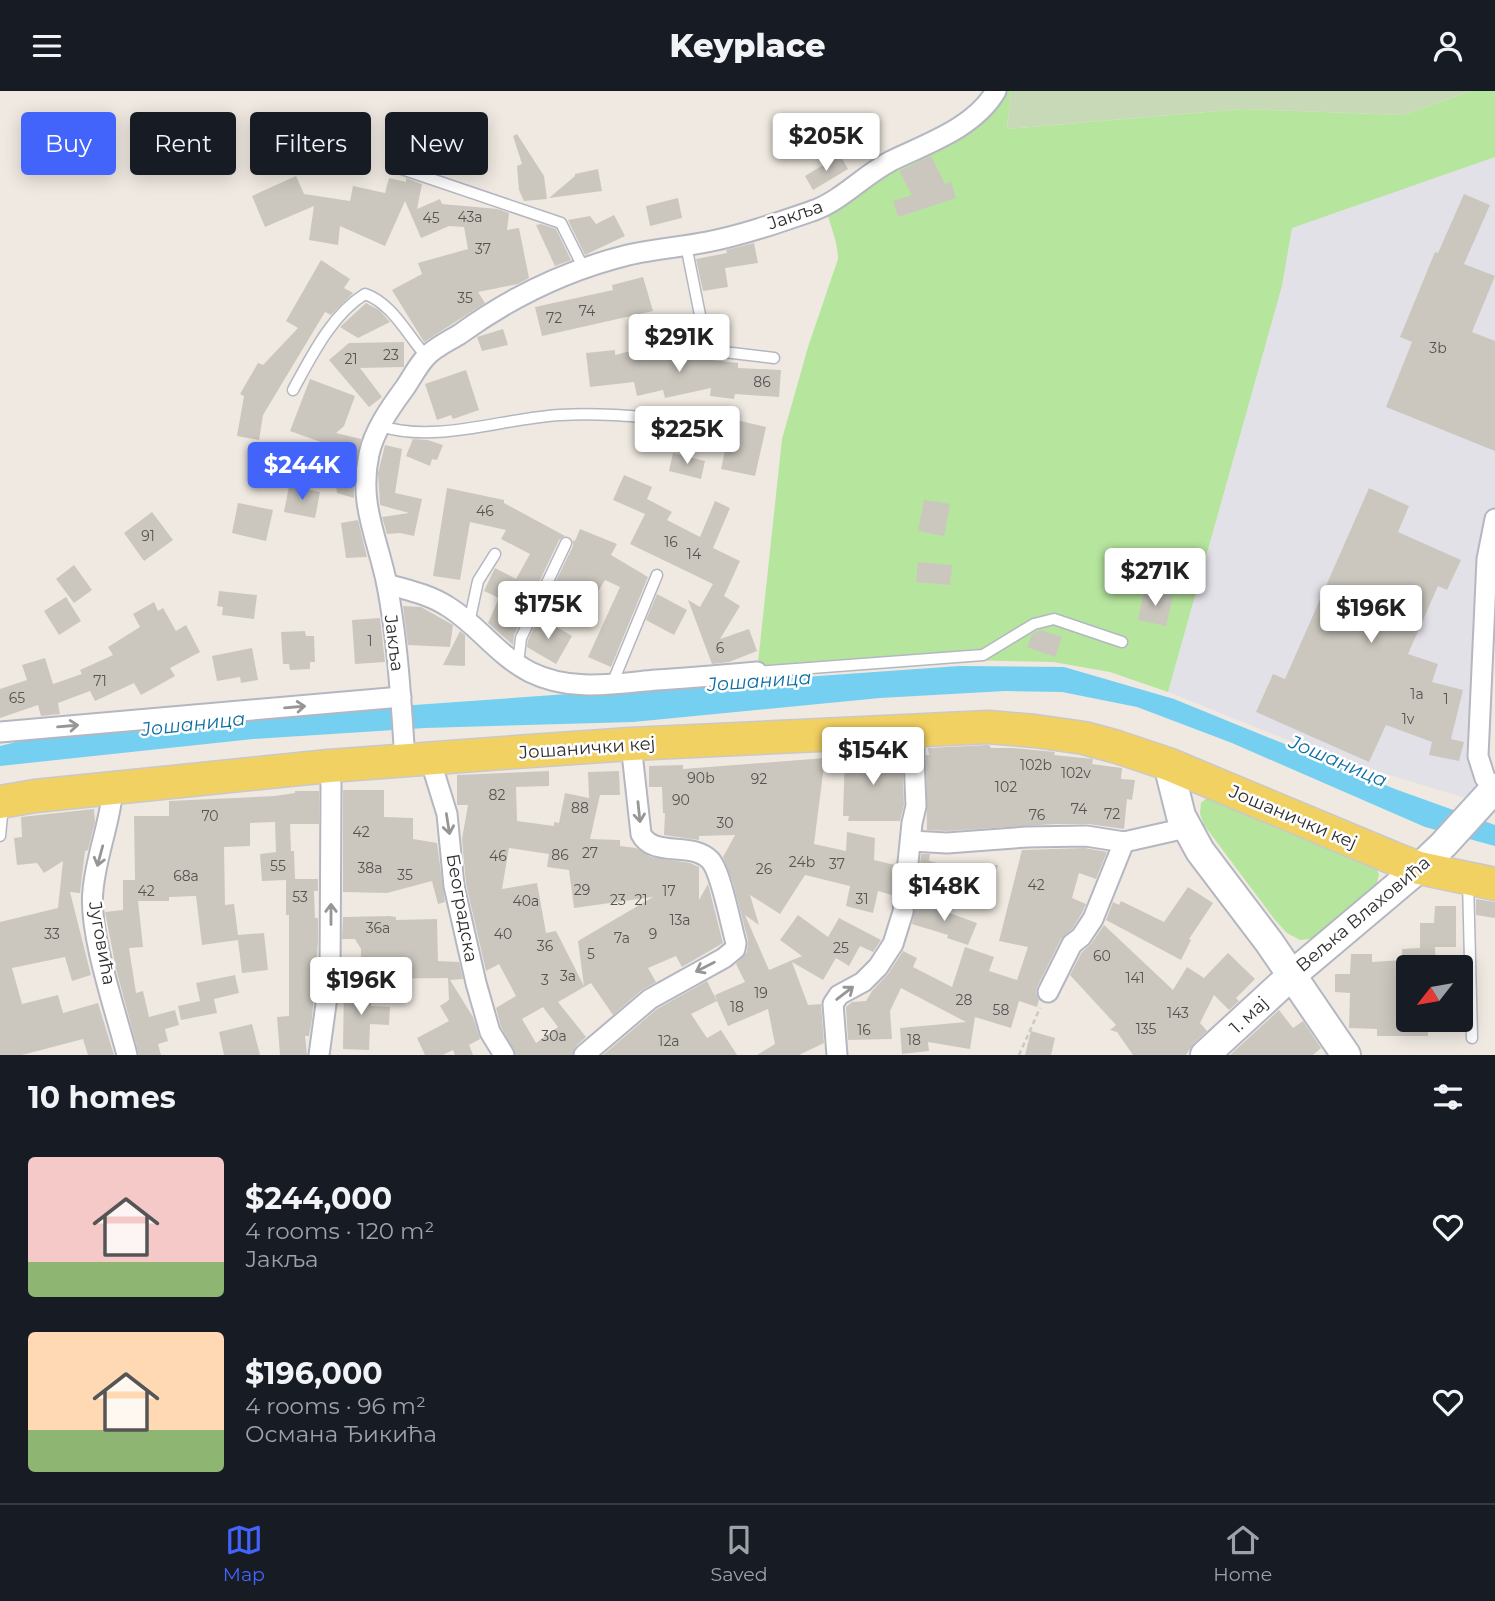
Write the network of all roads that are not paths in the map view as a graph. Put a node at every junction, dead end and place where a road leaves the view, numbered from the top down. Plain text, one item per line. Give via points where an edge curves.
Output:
1 (996, 91) edge
2 (420, 175) edge
3 (687, 245) junction
4 (584, 269) junction
5 (426, 356) junction
6 (774, 358) dead end
7 (293, 390) dead end
8 (694, 422) dead end
9 (381, 426) junction
10 (1495, 519) edge
11 (566, 543) dead end
12 (495, 554) dead end
13 (656, 575) dead end
14 (387, 584) junction
15 (468, 623) junction
16 (1122, 642) dead end
17 (518, 665) junction
18 (757, 672) joint
19 (612, 685) junction
20 (401, 700) junction
21 (913, 731) junction
22 (0, 732) edge
23 (631, 744) junction
24 (413, 754) junction
25 (1168, 764) junction
26 (329, 766) junction
27 (113, 789) junction
28 (1490, 793) edge
29 (2, 802) edge
30 (1186, 828) junction
31 (0, 836) edge
32 (911, 841) junction
33 (1124, 842) junction
34 (1419, 867) junction
35 (1482, 882) edge
36 (1292, 975) junction
37 (1048, 992) road end
38 (1472, 1038) dead end
39 (127, 1055) edge
40 (319, 1055) edge
41 (503, 1055) edge
42 (584, 1055) edge
43 (837, 1055) edge
44 (1205, 1055) edge
45 (1346, 1055) edge

1 - 3 street, Јакља via 971,119 888,163 825,205
2 - 4 lane via 561,223
3 - 4 street, Јакља
3 - 6 lane via 706,350
4 - 5 street, Јакља via 505,304
5 - 7 lane via 385,307 365,294 334,325
5 - 9 street, Јакља
8 - 9 lane via 559,415 433,432 399,432
9 - 14 street, Јакља via 369,452 366,485 368,512
10 - 28 street via 1487,559 1478,756
11 - 17 lane via 521,638
12 - 15 lane via 478,580
13 - 19 lane
14 - 15 street, Јакља via 432,598
14 - 20 street, Јакља
15 - 17 street, Јакља
16 - 18 lane via 1054,619 1034,625 983,655
17 - 19 street, Јакља via 561,683
18 - 19 street, Јакља
22 -> 20 street
20 - 24 street, Јакља
21 - 23 main road, Јошанички кеј
21 - 25 main road, Јошанички кеј via 988,727 1034,731 1084,738
21 - 32 street via 916,806
23 - 24 main road, Јошанички кеј
23 -> 42 street via 641,834 657,846 688,850 709,859 736,943 735,949 650,999
24 - 26 main road, Јошанички кеј
24 -> 41 street, Београдска via 447,814 454,887 476,983 490,1032
25 - 30 street
25 - 34 main road, Јошанички кеј
26 - 27 main road, Јошанички кеј
40 -> 26 street via 330,975
27 - 29 main road, Јошанички кеј
27 -> 39 street, Југовића via 92,893 98,939
28 - 34 street, Вељка Влаховића
29 - 31 lane, Јошанички кеј
30 - 33 street
30 - 36 street
32 - 33 street via 1086,837
43 -> 32 street via 833,1004 839,995 863,982 893,944 903,912
33 - 37 street via 1093,919 1072,944
34 - 35 main road, Јошанички кеј
34 - 36 street, Вељка Влаховића
35 - 38 lane
36 - 44 street, 1. мај
36 - 45 street, Вељка Влаховића

